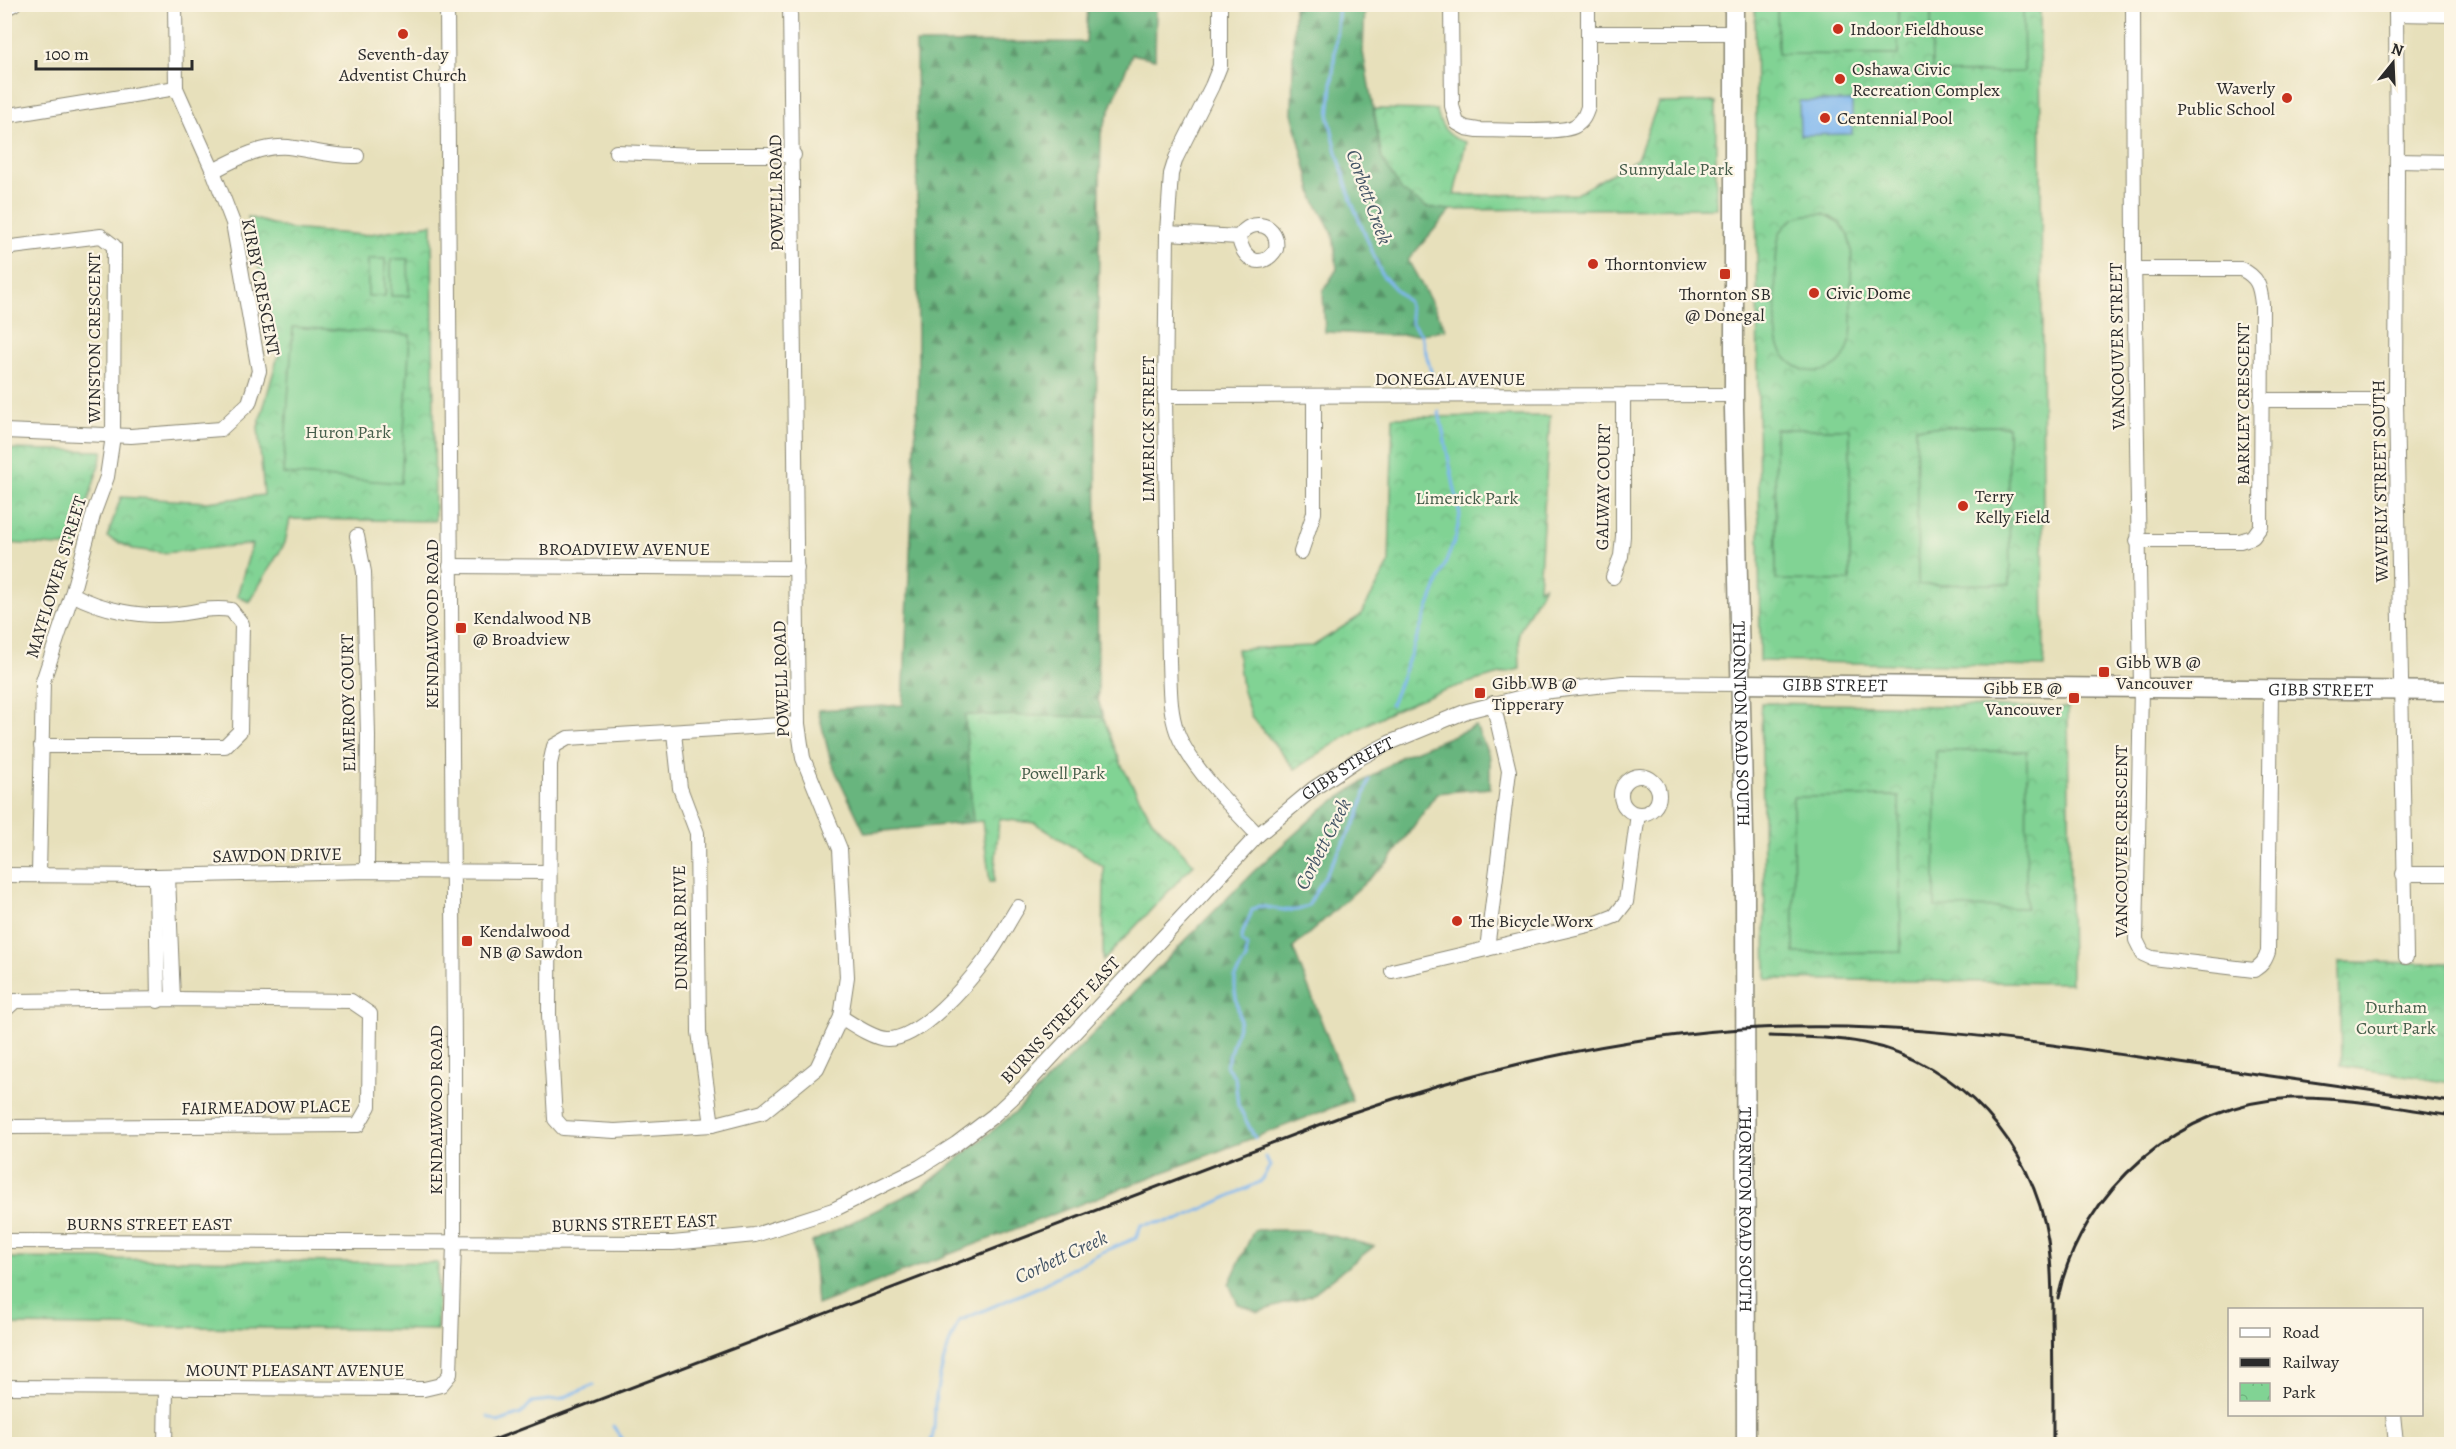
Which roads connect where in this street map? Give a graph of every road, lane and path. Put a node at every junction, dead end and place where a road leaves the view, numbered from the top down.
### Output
1 (14, 4) edge
2 (175, 4) edge
3 (447, 4) edge
4 (790, 4) edge
5 (1220, 4) edge
6 (1451, 4) edge
7 (1588, 4) edge
8 (1734, 4) edge
9 (2133, 4) edge
10 (4, 9) edge
11 (2396, 9) edge
12 (2451, 15) edge
13 (1588, 33) junction
14 (1734, 33) junction
15 (176, 88) junction
16 (4, 116) edge
17 (616, 152) dead end
18 (794, 155) junction
19 (357, 156) dead end
20 (2397, 161) junction
21 (2451, 162) edge
22 (213, 171) junction
23 (1167, 232) junction
24 (1239, 237) dead end
25 (4, 248) edge
26 (2134, 269) junction
27 (1734, 395) junction
28 (1165, 396) junction
29 (1623, 396) junction
30 (1314, 397) junction
31 (2261, 400) junction
32 (2396, 400) junction
33 (4, 430) edge
34 (113, 436) junction
35 (357, 536) dead end
36 (2137, 541) junction
37 (1301, 552) dead end
38 (450, 566) junction
39 (797, 568) junction
40 (1613, 577) dead end
41 (72, 594) junction
42 (1741, 684) junction
43 (2140, 688) junction
44 (2271, 689) junction
45 (2402, 690) junction
46 (2451, 691) edge
47 (1493, 703) junction
48 (798, 724) junction
49 (674, 733) junction
50 (41, 746) junction
51 (1638, 814) dead end
52 (1257, 835) junction
53 (367, 871) junction
54 (453, 872) junction
55 (549, 872) junction
56 (39, 874) junction
57 (2403, 874) junction
58 (2451, 874) edge
59 (4, 875) edge
60 (162, 876) junction
61 (1018, 907) dead end
62 (1487, 949) junction
63 (2406, 957) dead end
64 (1392, 971) dead end
65 (173, 999) junction
66 (158, 1001) junction
67 (4, 1011) edge
68 (841, 1017) junction
69 (4, 1124) edge
70 (712, 1125) junction
71 (4, 1241) edge
72 (454, 1244) junction
73 (4, 1387) edge
74 (166, 1388) junction
75 (2393, 1416) edge
76 (165, 1444) edge
77 (1746, 1444) edge
78 (2396, 1444) edge

1 - 10 street
2 - 15 street, KIRBY CRESCENT
3 - 38 street, KENDALWOOD ROAD
4 - 18 street, POWELL ROAD
5 - 23 street, LIMERICK STREET
6 - 13 street
7 - 13 street
8 - 14 main road, THORNTON ROAD SOUTH
9 - 26 street, VANCOUVER STREET
11 - 12 street
11 - 20 street, WAVERLY STREET SOUTH
13 - 14 street
14 - 27 main road, THORNTON ROAD SOUTH
15 - 16 street
15 - 22 street, KIRBY CRESCENT
17 - 18 street
18 - 39 street, POWELL ROAD
19 - 22 street
20 - 21 street
20 - 32 street, WAVERLY STREET SOUTH
22 - 34 street, KIRBY CRESCENT
23 - 24 street
23 - 28 street, LIMERICK STREET
25 - 34 street, WINSTON CRESCENT
26 - 31 street, BARKLEY CRESCENT
26 - 36 street, VANCOUVER STREET
27 - 29 street, DONEGAL AVENUE
27 - 42 main road, THORNTON ROAD SOUTH
28 - 30 street, DONEGAL AVENUE
28 - 52 street, LIMERICK STREET
29 - 30 street, DONEGAL AVENUE
29 - 40 street, GALWAY COURT
30 - 37 street
31 - 32 street
31 - 36 street, BARKLEY CRESCENT
32 - 45 street, WAVERLY STREET SOUTH
33 - 34 street, KIRBY CRESCENT
34 - 41 street, MAYFLOWER STREET
35 - 53 street, ELMEROY COURT
36 - 43 street, VANCOUVER STREET
38 - 39 street, BROADVIEW AVENUE
38 - 54 street, KENDALWOOD ROAD
39 - 48 street, POWELL ROAD
41 - 50 street, MAYFLOWER STREET
41 - 50 street
42 - 43 main road, GIBB STREET
42 - 47 street, GIBB STREET
42 - 77 main road, THORNTON ROAD SOUTH
43 - 44 main road, GIBB STREET
43 - 44 street, VANCOUVER CRESCENT
44 - 45 main road, GIBB STREET
45 - 46 main road, GIBB STREET
45 - 57 street, WAVERLY STREET SOUTH
47 - 52 street, GIBB STREET
47 - 62 street
48 - 49 street
48 - 68 street, POWELL ROAD
49 - 55 street
49 - 70 street, DUNBAR DRIVE
50 - 56 street, MAYFLOWER STREET
51 - 62 street
52 - 72 street, BURNS STREET EAST
53 - 54 street, SAWDON DRIVE
53 - 60 street, SAWDON DRIVE
54 - 55 street, SAWDON DRIVE
54 - 72 street, KENDALWOOD ROAD
55 - 70 street, POWELL ROAD
56 - 59 street, SAWDON DRIVE
56 - 60 street, SAWDON DRIVE
57 - 58 street
57 - 63 street, WAVERLY STREET SOUTH
60 - 65 street
60 - 66 street
61 - 68 street
62 - 64 street
65 - 66 street, FAIRMEADOW PLACE
65 - 69 street, FAIRMEADOW PLACE
66 - 67 street, FAIRMEADOW PLACE
68 - 70 street, POWELL ROAD
71 - 72 street, BURNS STREET EAST
72 - 74 street, MOUNT PLEASANT AVENUE
73 - 74 street, MOUNT PLEASANT AVENUE
74 - 76 street
75 - 78 street

